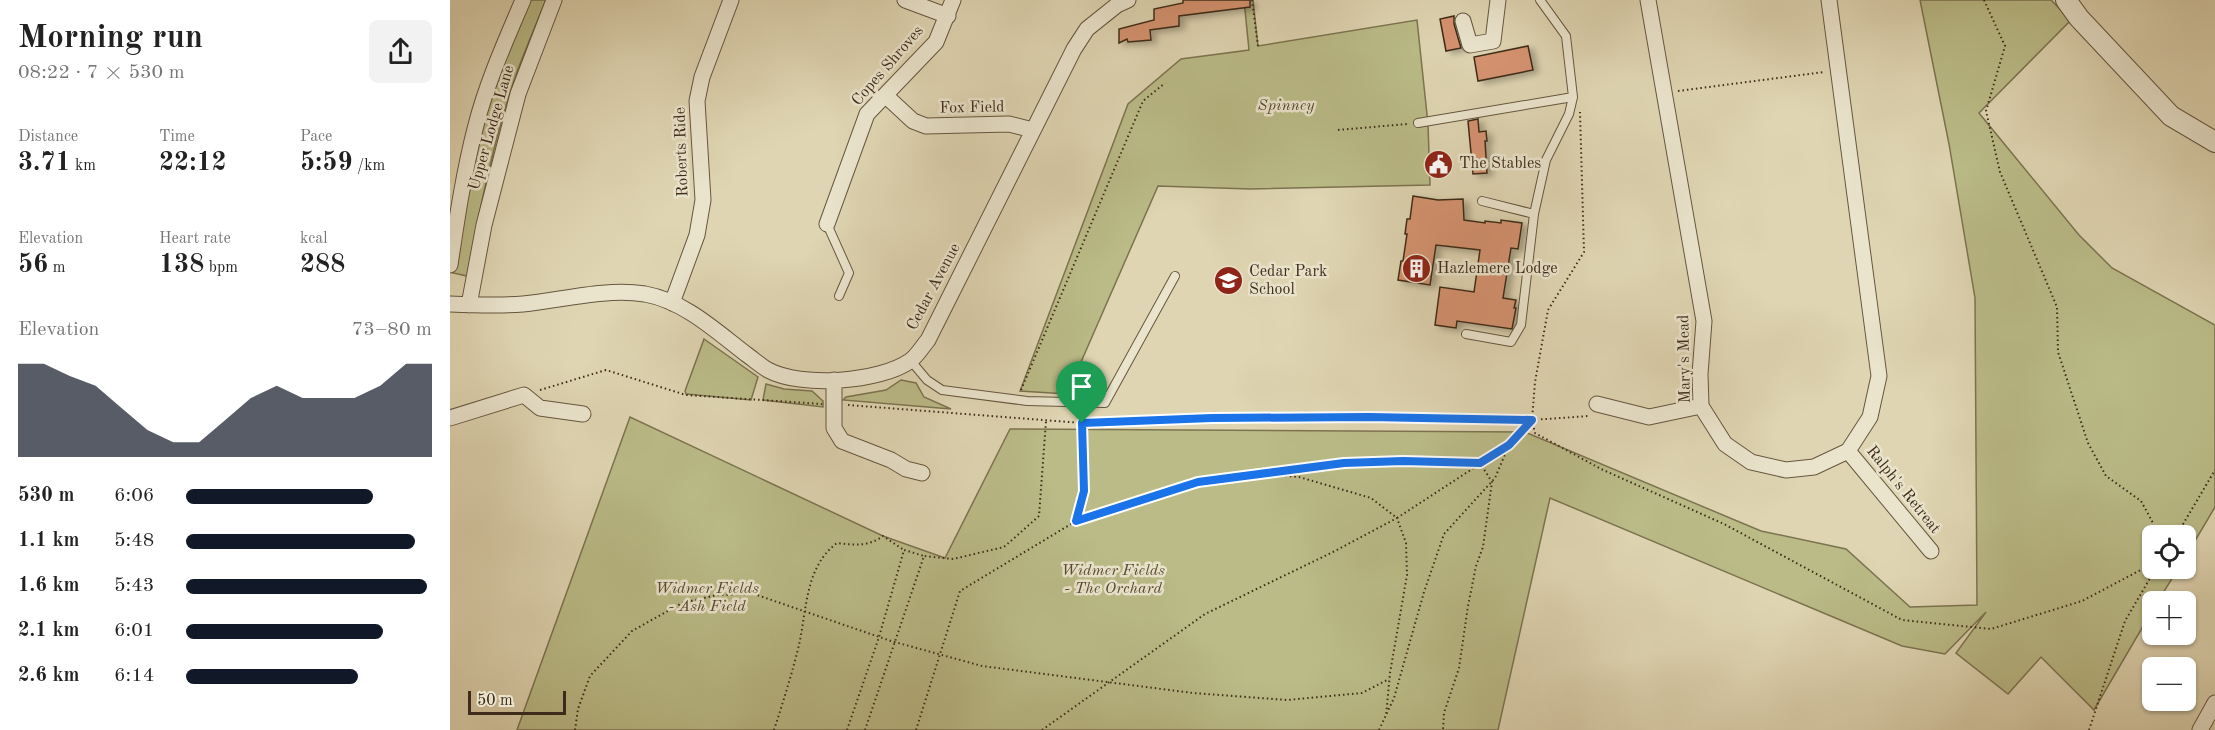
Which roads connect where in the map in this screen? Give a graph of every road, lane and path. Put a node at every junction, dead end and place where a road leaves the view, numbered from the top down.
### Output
1 (523, 0) edge
2 (554, 0) edge
3 (731, 0) edge
4 (905, 0) edge
5 (953, 0) edge
6 (1128, 0) edge
7 (1252, 0) edge
8 (1498, 0) edge
9 (1540, 0) edge
10 (1648, 0) edge
11 (1829, 0) edge
12 (1984, 0) edge
13 (2066, 0) edge
14 (948, 15) junction
15 (1463, 21) dead end
16 (1258, 46) dead end
17 (1838, 70) junction
18 (1165, 83) dead end
19 (1666, 93) junction
20 (885, 95) junction
21 (1573, 97) junction
22 (1418, 123) joint
23 (1033, 130) junction
24 (1338, 130) dead end
25 (2215, 142) edge
26 (1482, 201) dead end
27 (1534, 214) junction
28 (826, 224) joint
29 (450, 265) edge
30 (1175, 276) dead end
31 (839, 296) dead end
32 (672, 303) junction
33 (450, 304) edge
34 (468, 305) junction
35 (1466, 334) dead end
36 (911, 361) junction
37 (834, 380) junction
38 (1020, 391) dead end
39 (524, 395) junction
40 (832, 404) junction
41 (1598, 404) joint
42 (1701, 406) junction
43 (583, 414) dead end
44 (450, 418) edge
45 (1532, 420) junction
46 (1046, 421) junction
47 (1082, 423) junction
48 (1509, 445) junction
49 (1848, 451) junction
50 (1480, 463) junction
51 (2215, 470) edge
52 (922, 472) dead end
53 (1267, 474) junction
54 (1492, 482) junction
55 (1397, 518) junction
56 (1076, 521) junction
57 (2153, 525) edge
58 (2182, 525) edge
59 (904, 550) junction
60 (1931, 552) dead end
61 (924, 556) junction
62 (2142, 569) edge
63 (2150, 579) edge
64 (806, 612) junction
65 (879, 637) junction
66 (894, 642) junction
67 (939, 655) junction
68 (1389, 679) junction
69 (1109, 682) junction
70 (2215, 703) edge
71 (1386, 716) junction
72 (575, 730) edge
73 (774, 730) edge
74 (847, 730) edge
75 (865, 730) edge
76 (916, 730) edge
77 (1041, 730) edge
78 (1379, 730) edge
79 (1443, 730) edge
80 (2089, 730) edge
81 (2200, 730) edge

1 - 29 street
2 - 34 street, Upper Lodge Lane
3 - 32 street, Roberts Ride
4 - 14 street
5 - 14 street, Copes Shroves
6 - 23 street, Cedar Avenue
7 - 16 path
8 - 15 street
9 - 21 lane
10 - 19 street, Mary's Mead
11 - 17 street
12 - 57 path
13 - 25 street
14 - 20 street, Copes Shroves
17 - 19 path
17 - 49 street
18 - 38 path
19 - 42 street, Mary's Mead
20 - 23 street, Fox Field
20 - 28 street, Copes Shroves
21 - 22 lane
21 - 27 lane
21 - 45 path
22 - 24 path
23 - 36 street, Cedar Avenue
26 - 27 lane
27 - 35 lane
28 - 31 lane
30 - 36 lane
32 - 34 street
32 - 37 street
33 - 34 street
36 - 37 street
37 - 40 street
39 - 40 path
39 - 43 street
39 - 44 street
40 - 46 path
40 - 52 street
41 - 42 street
41 - 45 path
42 - 49 street, Mary's Mead
45 - 47 path
45 - 48 path
45 - 62 path
46 - 47 path
46 - 61 path
47 - 56 path
48 - 50 path
48 - 54 path
49 - 60 street, Ralph's Retreat
50 - 53 path
50 - 54 path
50 - 55 path
51 - 58 path
53 - 55 path
53 - 56 path
54 - 71 path
54 - 79 path
55 - 68 path
55 - 69 path
56 - 67 path
59 - 61 path
59 - 64 path
59 - 65 path
61 - 66 path
63 - 80 path
64 - 65 path
64 - 72 path
64 - 73 path
65 - 66 path
65 - 74 path
66 - 67 path
66 - 75 path
67 - 69 path
67 - 76 path
68 - 69 path
68 - 71 path
69 - 77 path
70 - 81 street
71 - 78 path

